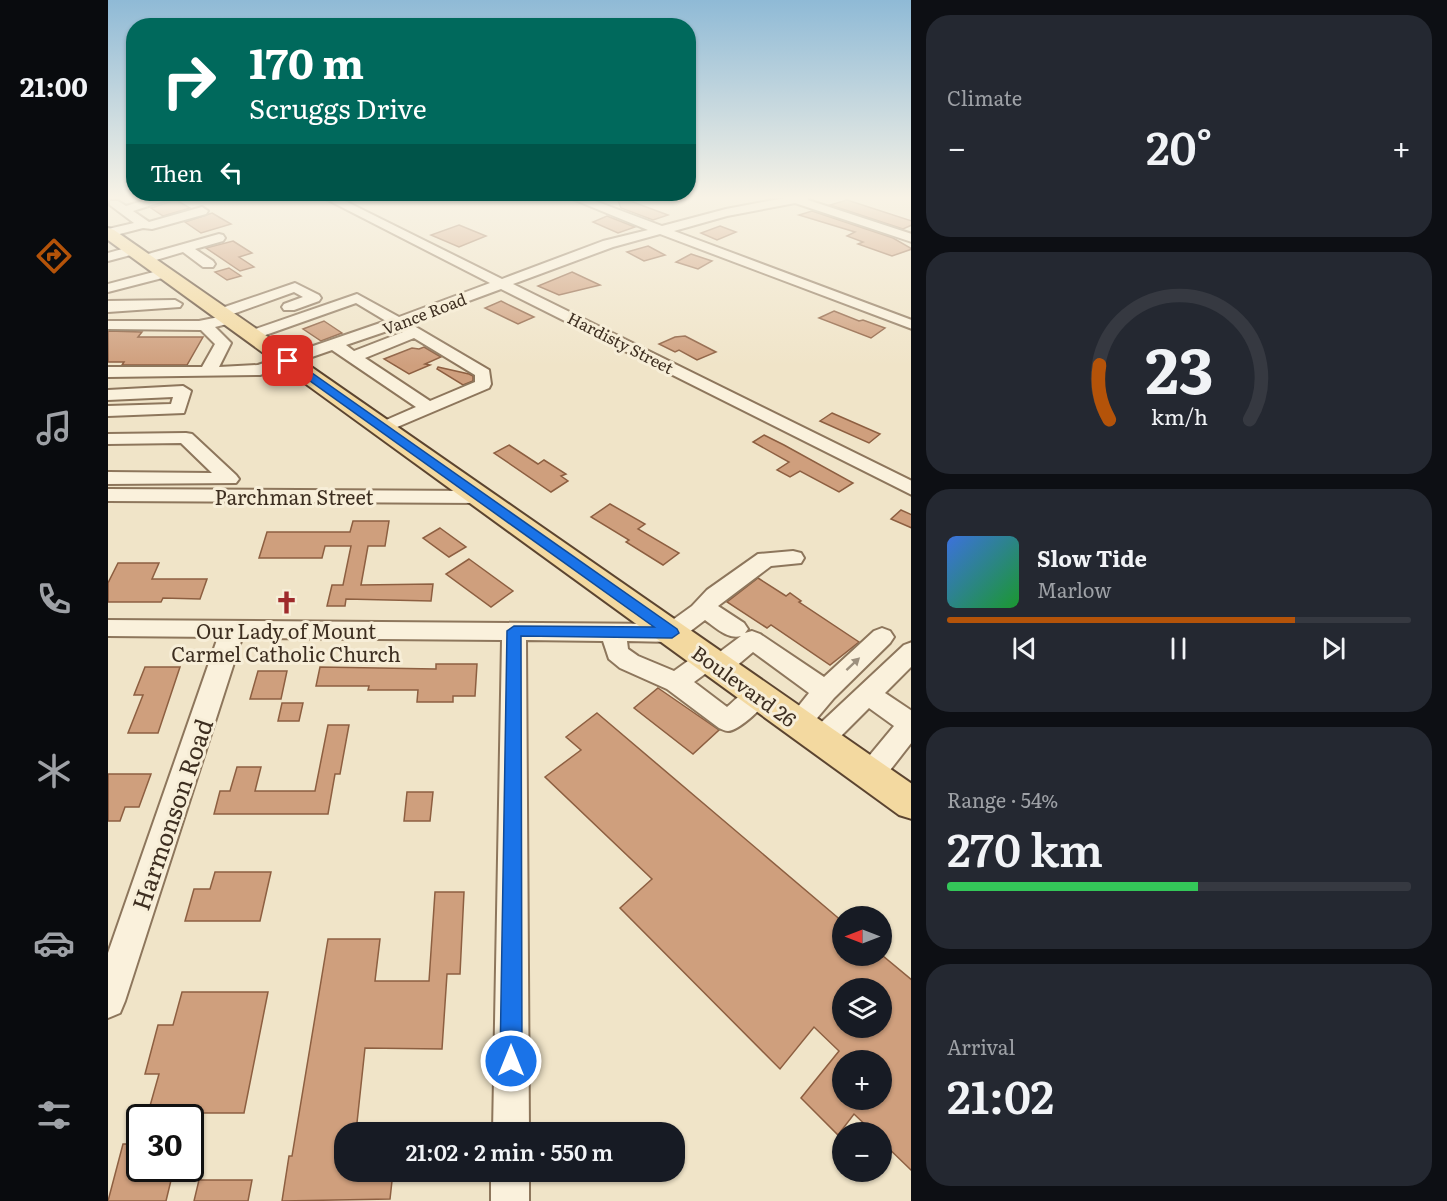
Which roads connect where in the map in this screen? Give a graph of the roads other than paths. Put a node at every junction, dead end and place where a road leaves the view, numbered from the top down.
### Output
1 (136, 254) edge
2 (181, 254) edge
3 (196, 254) edge
4 (443, 254) edge
5 (581, 254) edge
6 (717, 254) edge
7 (108, 257) edge
8 (208, 264) dead end
9 (126, 283) junction
10 (502, 283) junction
11 (108, 288) edge
12 (141, 295) junction
13 (195, 299) junction
14 (108, 300) edge
15 (108, 306) edge
16 (334, 306) junction
17 (108, 315) edge
18 (108, 325) edge
19 (404, 325) junction
20 (911, 325) edge
21 (185, 326) junction
22 (335, 345) junction
23 (352, 357) junction
24 (288, 361) junction
25 (108, 372) edge
26 (207, 372) junction
27 (108, 395) edge
28 (429, 408) junction
29 (108, 411) edge
30 (383, 428) junction
31 (108, 439) edge
32 (108, 478) edge
33 (911, 488) edge
34 (108, 495) edge
35 (480, 497) junction
36 (793, 558) dead end
37 (704, 608) junction
38 (108, 628) edge
39 (233, 628) junction
40 (736, 629) dead end
41 (514, 631) junction
42 (614, 632) junction
43 (672, 633) junction
44 (910, 652) edge
45 (714, 662) junction
46 (676, 682) junction
47 (825, 691) junction
48 (867, 694) junction
49 (759, 695) junction
50 (798, 723) junction
51 (907, 735) edge
52 (820, 739) junction
53 (870, 775) junction
54 (911, 803) edge
55 (108, 1001) edge
56 (511, 1122) edge
57 (510, 1182) edge
58 (510, 1201) edge

1 - 13 main road, Boulevard 26
2 - 13 street
3 - 8 street
4 - 10 street, Hardisty Street
5 - 10 street, Vance Road
6 - 20 street
7 - 13 street
9 - 11 street
9 - 12 street
9 - 13 street
10 - 19 street, Vance Road
10 - 33 street, Hardisty Street
12 - 13 street
12 - 14 street
13 - 15 street
13 - 16 street
13 - 21 street
13 - 24 main road, Boulevard 26
13 - 26 street
16 - 19 street
16 - 19 street
17 - 21 street
18 - 21 street
19 - 22 street, Vance Road
19 - 23 street
19 - 28 street
22 - 23 street
22 - 24 street, Vance Road
23 - 28 street
24 - 26 street, Vance Road
24 - 30 main road, Boulevard 26
25 - 26 street, Vance Road
27 - 29 street
28 - 30 street
30 - 35 main road, Boulevard 26
31 - 32 street
34 - 35 street, Parchman Street
35 - 43 main road, Boulevard 26
36 - 37 street
37 - 40 street
37 - 43 street
38 - 39 street
39 - 41 street
39 - 55 street, Harmonson Road
41 - 42 street
41 - 56 street
42 - 43 street
42 - 46 street
43 - 45 main road, Boulevard 26
47 -> 44 street
44 - 48 street
45 - 46 street
45 - 47 street
45 - 49 main road, Boulevard 26
46 - 49 street
47 - 50 street
48 - 51 street
48 - 52 street
49 - 50 main road, Boulevard 26
50 - 52 main road, Boulevard 26
51 - 53 street
52 - 53 main road, Boulevard 26
53 - 54 main road, Boulevard 26
57 - 58 street

